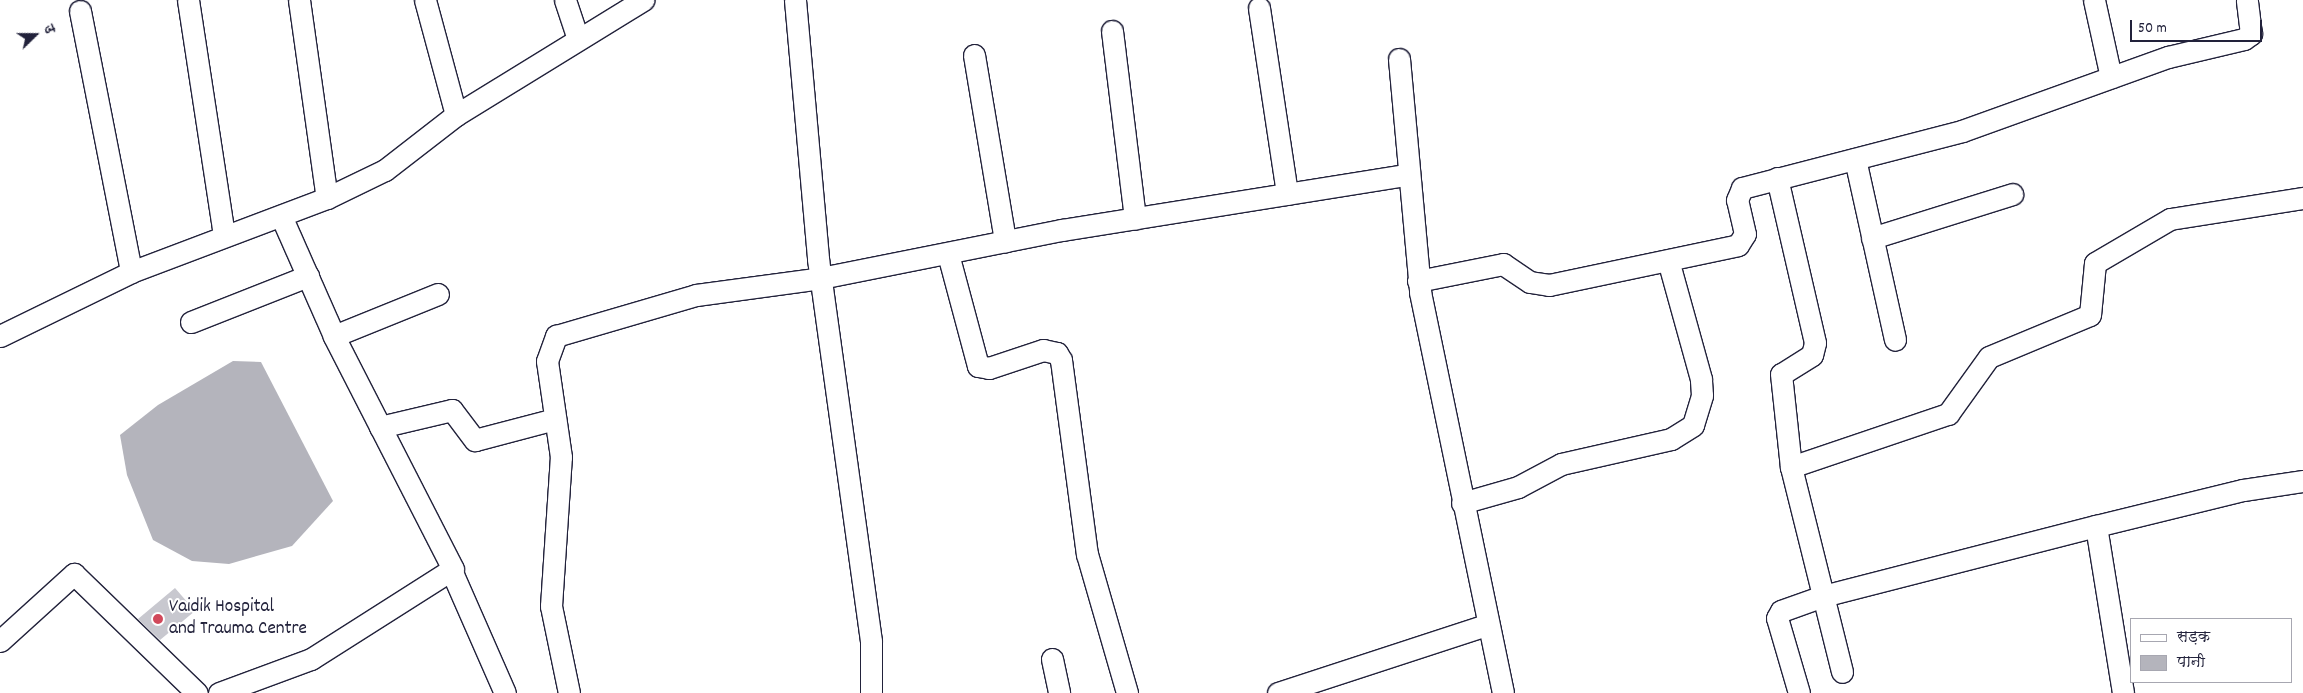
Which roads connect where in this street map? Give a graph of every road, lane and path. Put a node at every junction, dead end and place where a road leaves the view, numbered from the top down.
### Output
1 (188, 0) edge
2 (299, 0) edge
3 (425, 0) edge
4 (565, 0) edge
5 (643, 0) edge
6 (795, 0) edge
7 (2094, 0) edge
8 (2246, 0) edge
9 (1259, 8) dead end
10 (80, 11) dead end
11 (1112, 31) dead end
12 (578, 39) junction
13 (974, 55) dead end
14 (1399, 59) dead end
15 (2111, 77) junction
16 (456, 115) junction
17 (1854, 159) junction
18 (1407, 175) junction
19 (1777, 178) junction
20 (1287, 194) junction
21 (2012, 194) dead end
22 (327, 198) junction
23 (2303, 198) edge
24 (281, 216) junction
25 (1135, 220) junction
26 (224, 235) junction
27 (1872, 238) junction
28 (1005, 241) junction
29 (948, 254) junction
30 (1668, 260) junction
31 (131, 272) junction
32 (308, 276) junction
33 (821, 278) junction
34 (1418, 281) junction
35 (438, 294) dead end
36 (191, 322) dead end
37 (0, 336) edge
38 (334, 336) junction
39 (1895, 340) dead end
40 (556, 419) junction
41 (380, 427) junction
42 (1791, 467) junction
43 (2303, 481) edge
44 (1462, 503) junction
45 (2096, 526) junction
46 (451, 570) junction
47 (1823, 596) junction
48 (1486, 625) junction
49 (0, 640) edge
50 (1052, 659) dead end
51 (1842, 672) dead end
52 (197, 693) edge
53 (219, 693) edge
54 (505, 693) edge
55 (569, 693) edge
56 (871, 693) edge
57 (1059, 693) edge
58 (1127, 693) edge
59 (1278, 693) edge
60 (1503, 693) edge
61 (1799, 693) edge
62 (2123, 693) edge

1 - 26 street
2 - 22 street
3 - 16 street
4 - 12 street
5 - 12 street
6 - 33 street
7 - 15 street
8 - 15 street
9 - 20 street
10 - 31 street
11 - 25 street
12 - 16 street
13 - 28 street
14 - 18 street
15 - 17 street
16 - 22 street
17 - 19 street
17 - 27 street
18 - 20 street
18 - 34 street
19 - 30 street
19 - 42 street
20 - 25 street
21 - 27 street
22 - 24 street
23 - 42 street
24 - 26 street
24 - 32 street
25 - 28 street
26 - 31 street
27 - 39 street
28 - 29 street
29 - 33 street
29 - 58 street
30 - 34 street
30 - 44 street
31 - 37 street
32 - 36 street
32 - 38 street
33 - 40 street
33 - 56 street
34 - 44 street
35 - 38 street
38 - 41 street
40 - 41 street
40 - 55 street
41 - 46 street
42 - 47 street
43 - 45 street
44 - 48 street
45 - 47 street
45 - 62 street
46 - 53 street
46 - 54 street
47 - 51 street
47 - 61 street
48 - 59 street
48 - 60 street
49 - 52 street
50 - 57 street

